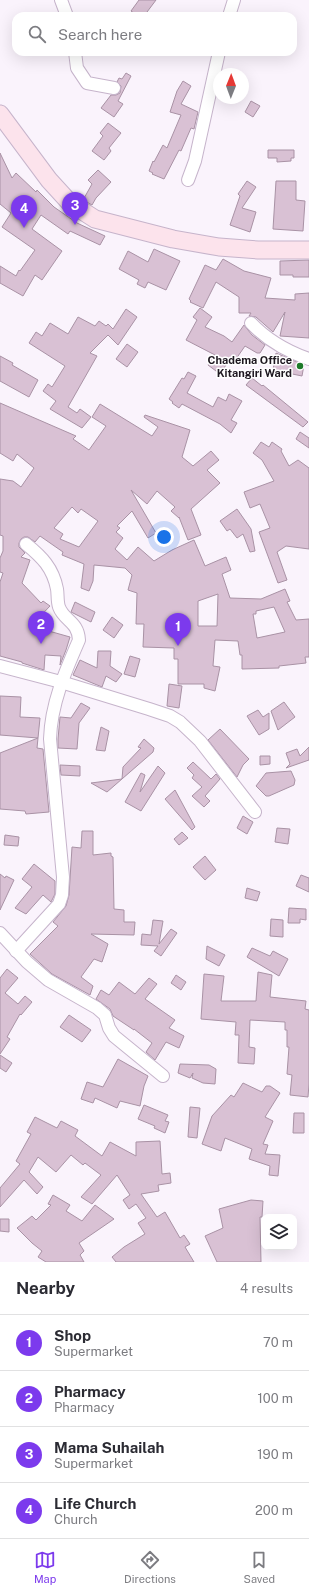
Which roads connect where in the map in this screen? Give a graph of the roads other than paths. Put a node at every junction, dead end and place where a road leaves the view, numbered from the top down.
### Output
1 (61, 0) edge
2 (234, 0) edge
3 (66, 12) edge
4 (230, 12) edge
5 (76, 56) edge
6 (218, 56) edge
7 (114, 88) dead end
8 (0, 114) edge
9 (188, 180) dead end
10 (309, 250) edge
11 (251, 323) dead end
12 (309, 359) edge
13 (26, 544) dead end
14 (0, 666) edge
15 (61, 682) junction
16 (255, 812) dead end
17 (0, 933) edge
18 (16, 951) junction
19 (163, 1076) dead end

1 - 3 street
2 - 4 street
5 - 7 street
6 - 9 street
8 - 10 street
11 - 12 street
13 - 15 street
14 - 15 street
15 - 16 street
15 - 18 street
17 - 18 street
18 - 19 street

